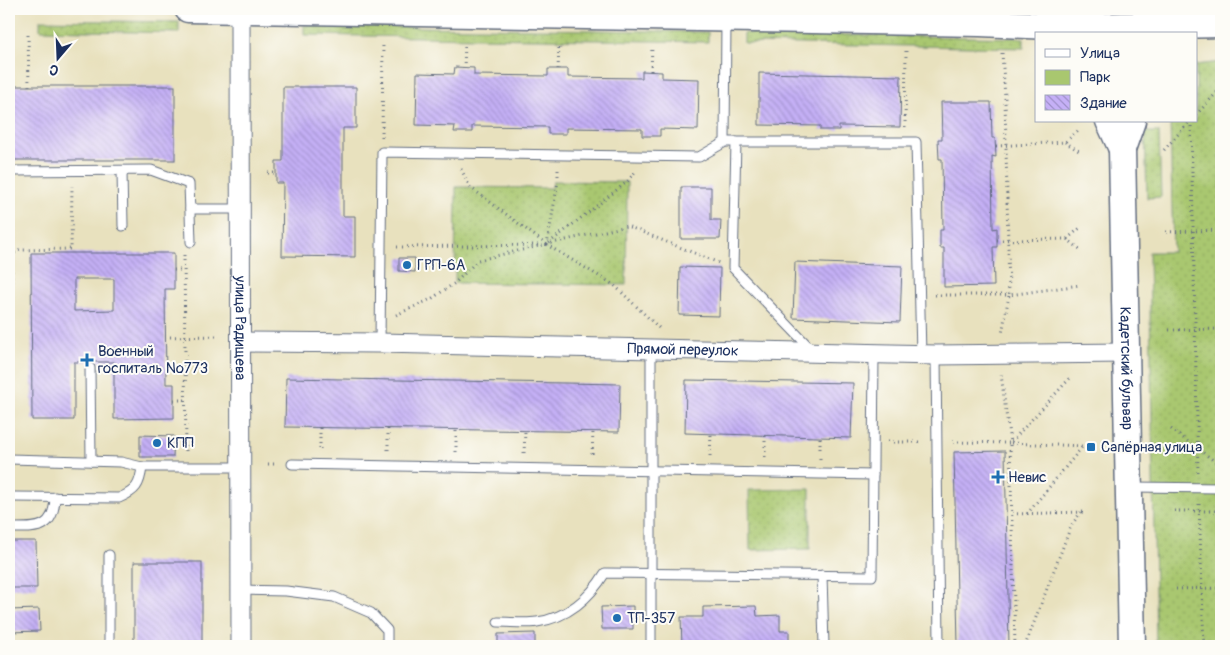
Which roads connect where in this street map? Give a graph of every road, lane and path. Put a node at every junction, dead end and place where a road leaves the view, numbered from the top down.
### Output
1 (188, 9) edge
2 (240, 10) edge
3 (371, 11) edge
4 (457, 11) edge
5 (616, 12) edge
6 (765, 14) edge
7 (726, 19) junction
8 (1221, 24) edge
9 (1142, 25) edge
10 (28, 35) dead end
11 (383, 43) dead end
12 (465, 44) dead end
13 (559, 46) dead end
14 (652, 47) dead end
15 (906, 51) dead end
16 (1002, 53) dead end
17 (464, 68) dead end
18 (558, 69) dead end
19 (651, 71) dead end
20 (29, 86) dead end
21 (1221, 88) edge
22 (1198, 113) edge
23 (1109, 122) edge
24 (1132, 122) edge
25 (1189, 122) edge
26 (1190, 122) edge
27 (1079, 130) dead end
28 (725, 142) junction
29 (736, 142) junction
30 (905, 142) junction
31 (1065, 142) junction
32 (996, 146) dead end
33 (1006, 146) junction
34 (1122, 149) junction
35 (1164, 150) dead end
36 (1079, 151) dead end
37 (382, 152) junction
38 (453, 153) junction
39 (558, 155) junction
40 (648, 156) junction
41 (9, 170) edge
42 (122, 170) junction
43 (72, 171) junction
44 (268, 173) dead end
45 (276, 173) dead end
46 (241, 208) junction
47 (190, 209) junction
48 (123, 226) dead end
49 (1080, 228) dead end
50 (1221, 230) edge
51 (1193, 231) junction
52 (1166, 232) dead end
53 (1067, 239) junction
54 (997, 240) dead end
55 (1008, 240) junction
56 (191, 242) joint
57 (547, 245) junction
58 (381, 247) junction
59 (1080, 249) dead end
60 (733, 268) junction
61 (174, 270) dead end
62 (184, 270) junction
63 (1080, 286) dead end
64 (380, 319) junction
65 (1221, 329) edge
66 (1168, 330) dead end
67 (1195, 330) junction
68 (185, 336) junction
69 (218, 336) dead end
70 (165, 337) dead end
71 (241, 342) junction
72 (380, 342) junction
73 (651, 350) junction
74 (683, 350) junction
75 (815, 353) junction
76 (1126, 353) junction
77 (874, 354) junction
78 (928, 355) junction
79 (90, 368) dead end
80 (1075, 372) dead end
81 (9, 392) edge
82 (174, 400) dead end
83 (185, 400) junction
84 (320, 427) dead end
85 (388, 428) dead end
86 (1171, 429) dead end
87 (456, 430) dead end
88 (525, 431) dead end
89 (593, 432) dead end
90 (711, 434) dead end
91 (765, 436) dead end
92 (1010, 443) junction
93 (1198, 449) junction
94 (9, 459) edge
95 (91, 462) junction
96 (292, 464) dead end
97 (319, 464) junction
98 (388, 466) junction
99 (1221, 466) edge
100 (142, 467) junction
101 (186, 467) junction
102 (241, 467) junction
103 (456, 467) junction
104 (523, 468) junction
105 (592, 470) junction
106 (650, 470) junction
107 (710, 472) junction
108 (764, 473) junction
109 (873, 475) junction
110 (1129, 487) junction
111 (1198, 487) junction
112 (1221, 488) edge
113 (14, 497) dead end
114 (55, 497) junction
115 (1174, 511) dead end
116 (1199, 511) junction
117 (1221, 511) edge
118 (1012, 514) junction
119 (1027, 514) junction
120 (9, 528) edge
121 (109, 555) dead end
122 (650, 574) junction
123 (822, 575) junction
124 (1202, 588) junction
125 (1221, 588) edge
126 (1176, 589) dead end
127 (241, 590) junction
128 (498, 622) dead end
129 (109, 646) edge
130 (241, 646) edge
131 (387, 646) edge
132 (651, 646) edge
133 (824, 646) edge
134 (938, 646) edge
135 (1015, 646) edge
136 (1025, 646) edge
137 (1132, 646) edge
138 (1204, 646) edge

1 - 2 street
2 - 3 street
2 - 46 street, улица Радищева
3 - 4 street
4 - 5 street
5 - 7 street
6 - 7 street
6 - 9 street
7 - 28 lane
8 - 9 street
10 - 20 path
11 - 37 path
12 - 17 path
13 - 18 path
14 - 19 path
15 - 30 path
16 - 33 path
21 - 22 path
23 - 34 street, Кадетский бульвар
24 - 34 street, Кадетский бульвар
25 - 35 path
26 - 51 path
27 - 31 path
28 - 29 lane
28 - 40 lane
29 - 30 lane
29 - 60 lane
30 - 78 lane
31 - 33 path
31 - 36 path
32 - 33 path
33 - 55 path
34 - 76 street, Кадетский бульвар
37 - 38 lane
37 - 58 lane
38 - 39 lane
38 - 57 path
39 - 40 lane
39 - 57 path
40 - 57 path
41 - 43 lane
42 - 43 lane
42 - 47 lane
42 - 48 lane
43 - 81 path
44 - 45 path
46 - 47 lane
46 - 71 street, улица Радищева
47 - 56 lane
49 - 53 path
50 - 51 path
51 - 52 path
51 - 67 path
53 - 55 path
53 - 59 path
54 - 55 path
55 - 63 path
56 - 62 path
57 - 58 path
57 - 60 path
57 - 64 path
57 - 74 path
58 - 64 lane
60 - 75 lane
61 - 62 path
62 - 68 path
64 - 72 lane
65 - 67 path
66 - 67 path
67 - 93 path
68 - 69 path
68 - 70 path
68 - 83 path
71 - 72 street, Прямой переулок
71 - 102 street, улица Радищева
72 - 73 street, Прямой переулок
73 - 74 street, Прямой переулок
73 - 106 lane
74 - 75 street, Прямой переулок
75 - 77 street, Прямой переулок
76 - 78 street, Прямой переулок
76 - 110 street, Кадетский бульвар
77 - 78 street, Прямой переулок
77 - 109 lane
78 - 134 lane
79 - 95 lane
80 - 92 path
82 - 83 path
83 - 101 path
84 - 97 path
85 - 98 path
86 - 93 path
87 - 103 path
88 - 104 path
89 - 105 path
90 - 107 path
91 - 108 path
92 - 118 path
92 - 119 path
93 - 99 path
93 - 111 path
94 - 95 lane
95 - 100 lane
96 - 97 lane
97 - 98 lane
98 - 103 lane
100 - 101 lane
100 - 114 lane
101 - 102 lane
102 - 127 street, улица Радищева
103 - 104 lane
104 - 105 lane
105 - 106 lane
106 - 107 lane
106 - 122 lane
107 - 108 lane
108 - 109 lane
109 - 123 lane
110 - 111 lane
110 - 137 street, Кадетский бульвар
111 - 112 lane
111 - 116 path
113 - 114 lane
114 - 120 lane
115 - 116 path
116 - 117 path
116 - 124 path
118 - 119 path
118 - 135 path
119 - 136 path
121 - 129 lane
122 - 123 lane
122 - 128 lane
122 - 132 lane
123 - 133 lane
124 - 125 path
124 - 126 path
124 - 138 path
127 - 130 street, улица Радищева
127 - 131 lane

